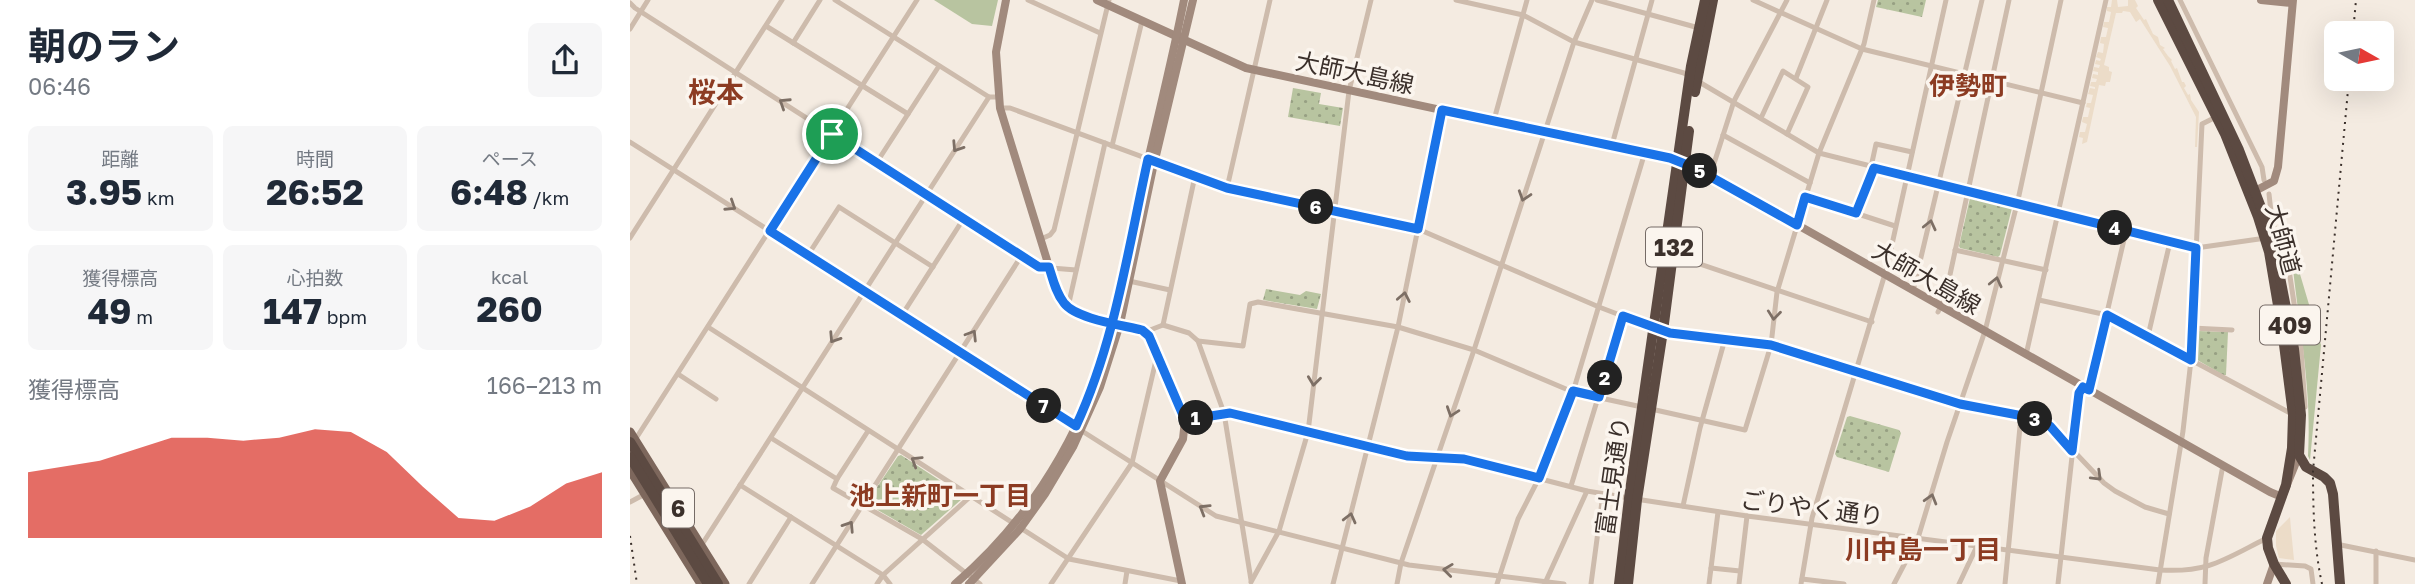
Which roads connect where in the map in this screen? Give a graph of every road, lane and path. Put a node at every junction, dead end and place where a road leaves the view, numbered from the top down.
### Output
1 (649, 0) edge
2 (782, 0) edge
3 (820, 0) edge
4 (835, 0) edge
5 (917, 0) edge
6 (1006, 0) edge
7 (1028, 0) edge
8 (1097, 0) edge
9 (1184, 0) edge
10 (1193, 0) edge
11 (1270, 0) edge
12 (1371, 0) edge
13 (1455, 0) edge
14 (1527, 0) edge
15 (1592, 0) edge
16 (1597, 0) edge
17 (1652, 0) edge
18 (1705, 0) edge
19 (1713, 0) edge
20 (1754, 0) edge
21 (1787, 0) edge
22 (1827, 0) edge
23 (1874, 0) edge
24 (1946, 0) edge
25 (1982, 0) edge
26 (2009, 0) edge
27 (2061, 0) edge
28 (2106, 0) edge
29 (2158, 0) edge
30 (2168, 0) edge
31 (2180, 0) edge
32 (2261, 0) edge
33 (1466, 1) edge
34 (1108, 2) edge
35 (2292, 2) edge
36 (630, 3) edge
37 (641, 12) junction
38 (1780, 12) junction
39 (1648, 14) junction
40 (1523, 15) junction
41 (1142, 21) junction
42 (766, 26) junction
43 (1699, 28) junction
44 (1816, 28) junction
45 (630, 29) edge
46 (1100, 33) junction
47 (893, 37) junction
48 (1180, 38) junction
49 (1574, 42) junction
50 (793, 43) junction
51 (1862, 49) junction
52 (1635, 58) junction
53 (939, 65) junction
54 (1932, 65) junction
55 (1254, 70) junction
56 (736, 73) junction
57 (1965, 74) junction
58 (1693, 77) junction
59 (1796, 78) junction
60 (1992, 81) junction
61 (862, 86) junction
62 (1349, 90) junction
63 (2041, 93) junction
64 (993, 97) junction
65 (1734, 101) junction
66 (2083, 103) junction
67 (1000, 108) junction
68 (1442, 110) junction
69 (908, 114) junction
70 (2216, 117) junction
71 (1761, 118) junction
72 (1494, 120) junction
73 (1545, 131) junction
74 (1076, 132) junction
75 (832, 134) junction
76 (1787, 134) junction
77 (1723, 135) junction
78 (630, 142) edge
79 (1105, 143) junction
80 (1612, 145) junction
81 (1112, 146) junction
82 (1645, 152) junction
83 (1912, 152) junction
84 (1819, 153) junction
85 (1151, 160) junction
86 (877, 162) junction
87 (1681, 162) junction
88 (1873, 167) junction
89 (674, 170) junction
90 (1195, 176) junction
91 (1907, 176) junction
92 (1710, 177) junction
93 (2264, 180) dead end
94 (1810, 183) junction
95 (1940, 184) junction
96 (1227, 188) junction
97 (1968, 191) junction
98 (2255, 191) junction
99 (2269, 194) dead end
100 (926, 195) junction
101 (1805, 197) junction
102 (2017, 203) junction
103 (1334, 211) junction
104 (1856, 213) junction
105 (2058, 214) junction
106 (964, 218) junction
107 (1797, 225) junction
108 (1895, 226) junction
109 (1418, 229) junction
110 (770, 231) junction
111 (2126, 231) junction
112 (2269, 237) junction
113 (630, 238) edge
114 (1041, 239) junction
115 (2170, 242) junction
116 (896, 243) junction
117 (2196, 248) junction
118 (1955, 250) junction
119 (808, 255) junction
120 (1673, 255) junction
121 (1022, 256) junction
122 (2001, 260) junction
123 (1501, 265) junction
124 (933, 267) junction
125 (1049, 267) junction
126 (2046, 270) junction
127 (1076, 271) junction
128 (1884, 278) junction
129 (1128, 281) junction
130 (1170, 290) junction
131 (864, 291) junction
132 (1913, 291) junction
133 (1777, 292) junction
134 (2039, 299) junction
135 (1941, 306) junction
136 (1068, 307) junction
137 (1599, 307) junction
138 (1322, 313) junction
139 (902, 315) junction
140 (2107, 315) junction
141 (1623, 316) junction
142 (1871, 322) junction
143 (1116, 323) junction
144 (1163, 325) junction
145 (708, 327) junction
146 (1398, 327) junction
147 (2192, 328) junction
148 (1659, 330) junction
149 (2232, 330) dead end
150 (1985, 331) junction
151 (1145, 332) junction
152 (2148, 336) junction
153 (1725, 339) junction
154 (1198, 341) junction
155 (1771, 345) junction
156 (1474, 350) junction
157 (960, 353) junction
158 (2026, 355) junction
159 (1157, 356) junction
160 (2191, 360) junction
161 (1855, 373) junction
162 (678, 374) junction
163 (803, 387) junction
164 (2086, 388) junction
165 (1573, 391) junction
166 (1599, 397) junction
167 (716, 399) dead end
168 (1960, 404) junction
169 (1646, 408) junction
170 (1224, 413) junction
171 (2297, 415) junction
172 (2021, 416) junction
173 (1185, 420) junction
174 (1702, 421) junction
175 (1079, 428) junction
176 (868, 431) junction
177 (1308, 432) junction
178 (632, 438) edge
179 (771, 438) junction
180 (2181, 442) junction
181 (1368, 447) junction
182 (898, 450) junction
183 (2072, 451) junction
184 (2300, 456) junction
185 (630, 457) edge
186 (1436, 458) junction
187 (1132, 463) junction
188 (2222, 468) junction
189 (630, 470) edge
190 (1539, 478) junction
191 (837, 479) junction
192 (1160, 481) junction
193 (740, 485) junction
194 (1572, 486) junction
195 (1587, 491) junction
196 (645, 494) junction
197 (1603, 494) junction
198 (971, 496) junction
199 (2282, 497) junction
200 (1633, 499) junction
201 (630, 502) edge
202 (862, 506) junction
203 (1683, 506) junction
204 (1718, 512) junction
205 (2169, 514) junction
206 (1747, 516) junction
207 (791, 517) junction
208 (1242, 522) junction
209 (1810, 524) junction
210 (1017, 526) junction
211 (1279, 531) junction
212 (1918, 538) junction
213 (2267, 538) junction
214 (922, 540) junction
215 (2336, 544) junction
216 (701, 546) junction
217 (836, 546) junction
218 (1977, 546) junction
219 (1343, 548) junction
220 (2008, 550) junction
221 (2376, 551) junction
222 (2061, 557) junction
223 (1069, 559) junction
224 (2415, 560) edge
225 (687, 562) junction
226 (1401, 563) junction
227 (2274, 564) junction
228 (1711, 568) junction
229 (2206, 568) junction
230 (2160, 570) junction
231 (1127, 571) junction
232 (1740, 571) junction
233 (883, 575) junction
234 (1500, 577) junction
235 (973, 580) edge
236 (1802, 581) edge
237 (1182, 582) edge
238 (1252, 583) edge
239 (1545, 583) edge
240 (701, 584) edge
241 (708, 584) edge
242 (718, 584) edge
243 (725, 584) edge
244 (749, 584) edge
245 (812, 584) edge
246 (877, 584) edge
247 (890, 584) edge
248 (955, 584) edge
249 (1051, 584) edge
250 (1125, 584) edge
251 (1333, 584) edge
252 (1397, 584) edge
253 (1497, 584) edge
254 (1564, 584) edge
255 (1591, 584) edge
256 (1619, 584) edge
257 (1628, 584) edge
258 (1709, 584) edge
259 (1739, 584) edge
260 (1844, 584) edge
261 (1894, 584) edge
262 (1959, 584) edge
263 (2005, 584) edge
264 (2058, 584) edge
265 (2158, 584) edge
266 (2205, 584) edge
267 (2267, 584) edge
268 (2286, 584) edge
269 (2313, 584) edge
270 (2340, 584) edge
271 (2376, 584) edge

1 - 37 street
2 - 42 street
3 - 50 street
4 - 47 street
5 - 47 street
6 - 64 street
7 - 46 street
8 - 34 street, 大師大島線
9 - 48 street
10 - 48 street
11 - 55 street
12 - 62 street
13 - 33 street
14 - 40 street
15 - 49 street
16 - 39 street
17 - 39 street
18 - 43 highway, 富士見通り / 132
19 - 58 highway, 富士見通り / 132
20 - 38 street
21 - 38 street
22 - 44 street
23 - 51 street
24 - 54 street
25 - 57 street
26 - 60 street
27 - 63 street
28 - 66 street
29 - 70 highway, 大師道 / 409
30 - 98 highway, 409
31 - 93 street
32 - 35 street
33 - 40 street
34 - 41 street, 大師大島線
34 - 46 street
35 - 98 street
36 - 37 street
37 - 45 street
37 - 56 street
38 - 44 street
38 - 65 street
39 - 43 street
39 - 52 street
40 - 49 street
40 - 72 street
41 - 48 street, 大師大島線
41 - 81 street
42 - 50 street
42 - 56 street
43 - 58 highway, 富士見通り / 132
44 - 51 street
44 - 59 street
46 - 74 street
47 - 53 street
47 - 61 street
48 - 55 street, 大師大島線
48 - 85 street
49 - 52 street
49 - 73 street
50 - 61 street
51 - 54 street
51 - 84 street
52 - 58 street
52 - 80 street
53 - 64 street
53 - 69 street
54 - 57 street
54 - 83 street
55 - 62 street, 大師大島線
55 - 96 street
75 -> 56 street
56 - 89 street
57 - 60 street
57 - 95 street
58 - 65 street
58 - 87 highway, 富士見通り / 132
59 - 71 street
59 - 76 street
60 - 63 street
60 - 97 street
61 - 69 street
61 - 75 street
62 - 68 street, 大師大島線
62 - 103 street
63 - 66 street
63 - 102 street
64 - 67 street
64 -> 100 street
65 - 71 street
65 - 77 street
66 - 105 street
67 - 74 street
67 - 114 street
68 - 72 street, 大師大島線
68 - 109 street
69 - 86 street
70 - 112 highway, 大師道 / 409
70 - 117 street
71 - 76 street
72 - 73 street, 大師大島線
73 - 80 street, 大師大島線
73 -> 123 street
74 - 79 street
74 - 114 street
75 - 86 street
75 - 110 street
76 - 84 street
77 - 92 street
77 - 94 street
78 - 89 street
79 - 81 street
79 - 127 street
80 - 82 street, 大師大島線
81 - 85 street
82 - 87 street, 大師大島線
82 - 137 street
83 - 88 street
83 - 91 street
84 - 88 street
84 - 94 street
85 - 90 street
85 - 129 street
85 - 143 street
86 - 100 street
87 - 92 street, 大師大島線
87 - 120 highway, 富士見通り / 132
87 - 148 highway, 富士見通り / 132
88 - 91 street
88 - 104 street
89 -> 110 street
89 - 113 street
90 - 96 street
90 - 130 street
91 - 95 street
91 - 108 street
92 - 107 street, 大師大島線
94 - 101 street
95 - 97 street
132 -> 95 street
96 - 103 street
97 - 102 street
97 - 118 street
98 - 112 highway, 大師道 / 409
99 - 184 street
100 - 106 street
100 - 116 street
101 - 104 street
101 - 107 street
102 - 105 street
102 - 122 street
103 - 109 street
103 - 138 street
104 - 108 street
105 - 111 street
105 - 126 street
106 - 121 street
106 - 124 street
107 - 128 street, 大師大島線
107 - 133 street
108 - 128 street
109 - 123 street
146 -> 109 street
110 - 119 street
110 - 145 street
111 - 115 street
111 - 140 street
112 - 117 street
112 - 171 highway, 大師道 / 409
114 - 125 street
115 - 117 street
115 - 152 street
116 - 119 street
116 - 124 street
116 - 131 street
117 - 147 street
118 - 122 street
118 - 135 street
119 - 131 street
120 - 133 street
120 - 148 highway, 富士見通り / 132
121 - 125 street
157 -> 121 street
122 - 126 street
150 -> 122 street
123 - 137 street
123 - 156 street
124 - 139 street
125 - 127 street
125 - 136 street
126 - 134 street
127 - 136 street
128 - 132 street, 大師大島線
128 - 142 street
129 - 130 street
129 - 143 street
130 - 144 street
131 - 139 street
131 -> 163 street
132 - 135 street, 大師大島線
133 - 142 street
133 -> 155 street
134 - 140 street
134 - 158 street
135 - 150 street, 大師大島線
136 - 143 street
137 - 141 street
137 - 165 street
138 - 146 street
138 - 154 street
138 -> 177 street
139 - 157 street
140 - 152 street
140 - 164 street
141 - 148 street
141 - 166 street
142 - 161 street
143 - 151 street
143 - 175 street
144 - 151 street
144 - 154 street
145 - 162 street
145 - 163 street
146 - 156 street
146 - 181 street
147 - 149 street
147 - 160 street
148 - 153 street
148 - 169 highway, 富士見通り / 132
150 - 158 street, 大師大島線
150 - 168 street
151 - 159 street
152 - 160 street
153 - 155 street
153 - 174 street
154 - 170 street
155 - 161 street
155 - 174 street
156 - 165 street
156 -> 186 street
157 - 175 street
157 - 182 street
158 - 164 street, 大師大島線
159 - 173 street
159 - 187 street
160 - 171 street
160 - 180 street
161 - 168 street
161 - 209 street
162 - 167 street
162 - 178 street
163 - 176 street
163 - 179 street
164 - 180 street, 大師大島線
164 - 183 street
165 - 166 street
165 - 190 street
166 - 169 street
166 - 194 street
168 - 172 street
212 -> 168 street
169 - 174 street
169 - 200 highway, 富士見通り / 132
170 - 173 street
170 - 177 street, ごりやく通り
170 - 208 street
171 - 184 highway, 大師道 / 409
171 - 199 highway, 大師道 / 409
172 - 183 street
172 - 220 street
173 - 192 street
174 - 203 street
175 - 187 street
175 - 210 street
176 - 182 street
176 - 191 street
177 - 181 street, ごりやく通り
177 - 211 street
178 - 216 main road, 6
178 - 242 highway
179 - 191 street
179 - 193 street
180 - 188 street, 大師大島線
180 - 205 street
181 - 186 street, ごりやく通り
219 -> 181 street
198 -> 182 street
182 - 202 street
183 -> 205 street
183 - 222 street
184 - 199 street
184 - 215 highway
185 - 241 highway
186 - 190 street, ごりやく通り
186 - 226 street
187 - 192 street
187 - 223 street
188 - 199 street, 大師大島線
188 - 229 street
189 - 196 main road, 6
190 - 194 street, ごりやく通り
190 - 234 street
191 - 202 street
208 -> 192 street
192 - 237 street
193 - 207 street
193 - 216 street
194 - 195 street, ごりやく通り
195 - 197 street, ごりやく通り
195 - 239 street
196 - 201 street
196 - 225 main road, 6
197 - 200 street, ごりやく通り
197 - 255 street
198 - 210 street
198 - 214 street
199 - 213 highway, 大師道 / 409
200 - 203 street, ごりやく通り
200 - 256 highway, 富士見通り / 132
200 - 257 highway, 富士見通り / 132
202 - 214 street
217 -> 202 street
203 - 204 street, ごりやく通り
204 - 206 street, ごりやく通り
204 - 228 street
205 - 230 street
206 - 209 street, ごりやく通り
206 - 232 street
207 - 217 street
207 - 244 street
208 - 211 street
208 - 238 street
209 - 212 street, ごりやく通り
209 - 236 street
210 - 223 street
210 - 235 street
211 - 219 street
211 - 238 street
212 - 218 street, ごりやく通り
212 - 261 street
213 - 227 highway
213 - 229 street, ごりやく通り
214 - 233 street
214 - 235 street
215 - 221 street
215 - 270 highway
216 - 225 street
216 - 243 main road, 6
217 - 233 street
217 - 245 street
218 - 220 street, ごりやく通り
218 - 262 street
219 - 226 street
219 - 251 street
220 - 222 street, ごりやく通り
220 - 263 street
221 - 224 street
221 - 271 street
222 - 230 street, ごりやく通り
222 - 264 street
223 - 231 street
223 - 249 street
225 - 240 main road, 6
234 -> 226 street
226 - 252 street
227 - 267 street
227 - 268 highway
227 - 269 street
228 - 232 street
228 - 258 street
229 - 230 street, ごりやく通り
229 - 266 street
230 - 265 street
231 - 237 street
231 - 250 street
232 - 259 street
233 - 246 street
233 - 247 street
234 - 239 street
234 - 253 street
235 - 248 street
236 - 260 street
239 - 254 street

